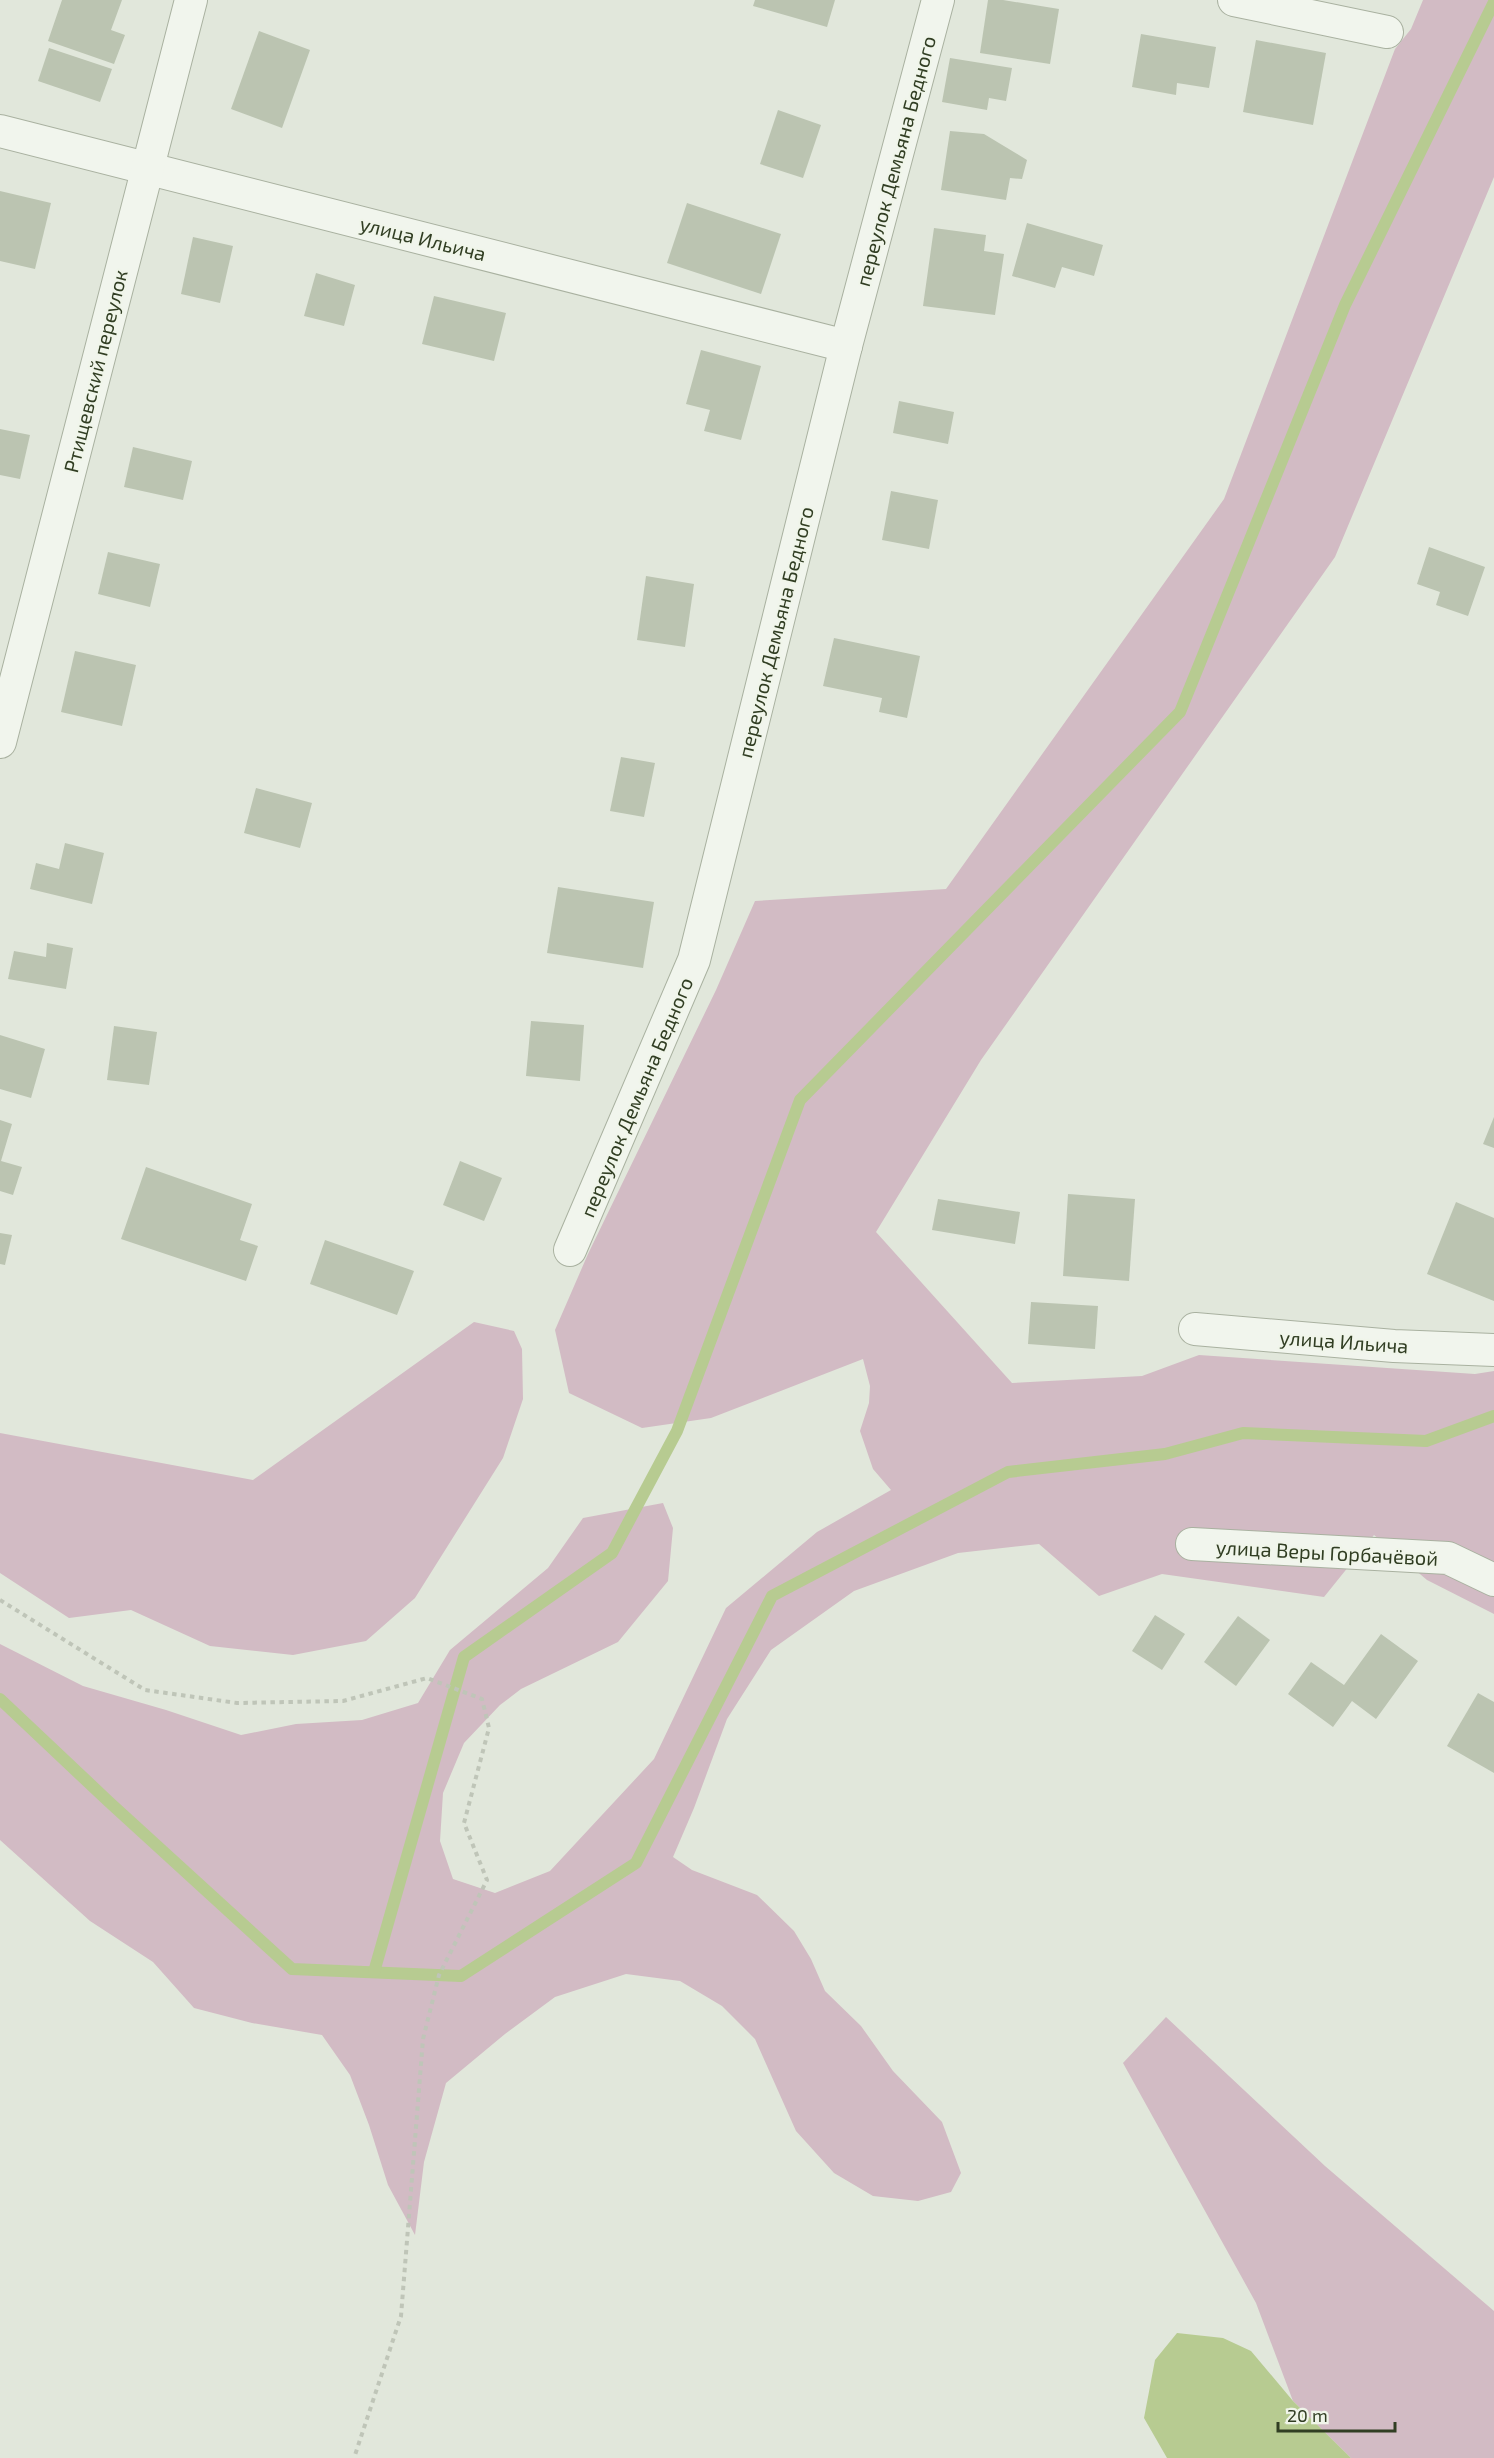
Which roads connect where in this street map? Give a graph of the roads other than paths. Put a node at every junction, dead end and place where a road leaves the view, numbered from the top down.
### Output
1 (191, 0) edge
2 (938, 0) edge
3 (1234, 0) edge
4 (1387, 32) dead end
5 (0, 131) edge
6 (146, 168) junction
7 (846, 346) junction
8 (0, 742) edge
9 (570, 1250) dead end
10 (1195, 1329) dead end
11 (1494, 1350) edge
12 (1192, 1544) dead end
13 (1494, 1580) edge

1 - 6 street, Ртищевский переулок
2 - 7 street, переулок Демьяна Бедного
3 - 4 street
5 - 6 street, улица Ильича
6 - 7 street, улица Ильича
6 - 8 street, Ртищевский переулок
7 - 9 street, переулок Демьяна Бедного
10 - 11 street, улица Ильича
12 - 13 street, улица Веры Горбачёвой

